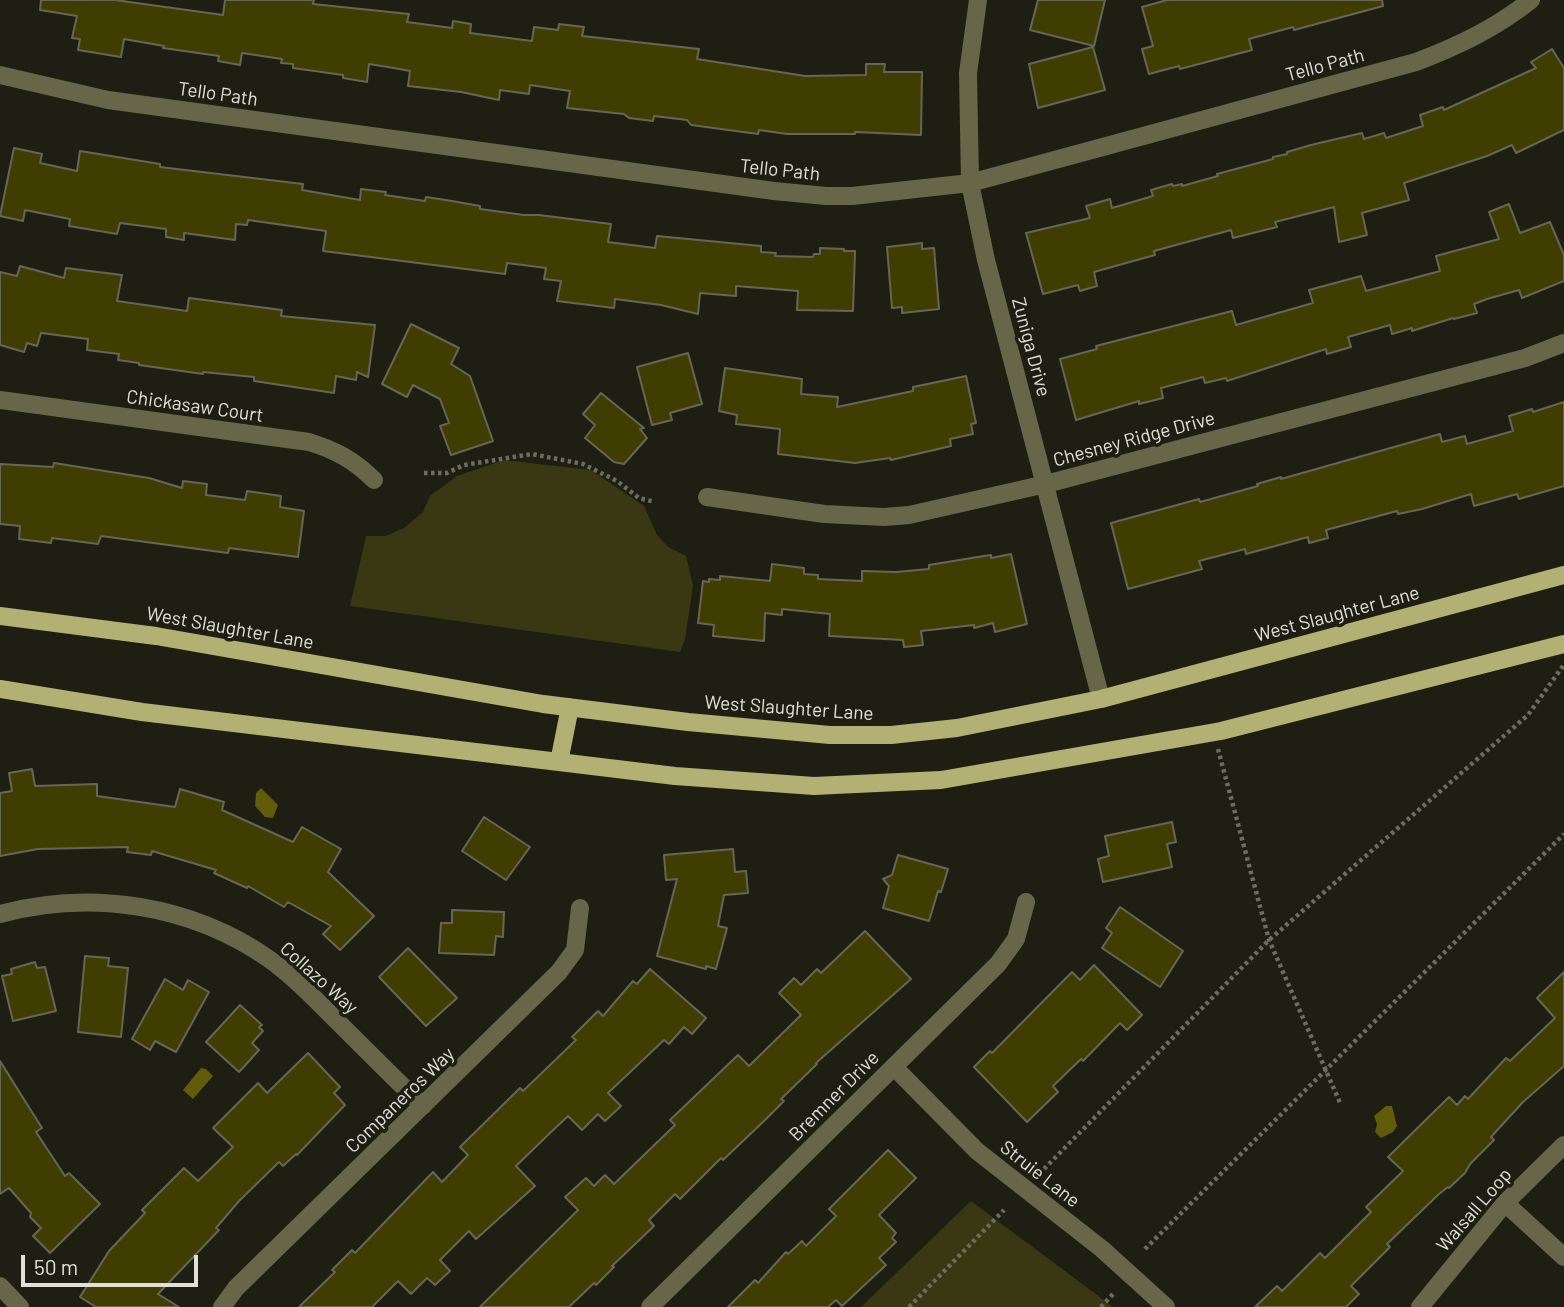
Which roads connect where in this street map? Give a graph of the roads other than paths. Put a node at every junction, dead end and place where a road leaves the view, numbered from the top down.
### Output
1 (978, 0) edge
2 (1531, 0) edge
3 (0, 75) edge
4 (970, 183) junction
5 (1564, 343) edge
6 (0, 400) edge
7 (374, 480) dead end
8 (1046, 484) junction
9 (707, 497) dead end
10 (1564, 575) edge
11 (0, 615) edge
12 (1564, 644) edge
13 (0, 689) edge
14 (1101, 699) junction
15 (570, 707) junction
16 (559, 762) junction
17 (1026, 902) dead end
18 (580, 908) dead end
19 (0, 914) edge
20 (894, 1067) junction
21 (424, 1107) junction
22 (1564, 1145) edge
23 (1505, 1203) junction
24 (1564, 1257) edge
25 (0, 1286) edge
26 (20, 1307) edge
27 (222, 1307) edge
28 (650, 1307) edge
29 (1166, 1307) edge
30 (1420, 1307) edge

1 - 4 street, Zuniga Drive
2 - 4 street, Tello Path
3 - 4 street, Tello Path
4 - 8 street, Zuniga Drive
5 - 8 street, Chesney Ridge Drive
6 - 7 street, Chickasaw Court
8 - 9 street, Chesney Ridge Drive
8 - 14 street, Zuniga Drive
10 - 14 main road, West Slaughter Lane
11 - 15 main road, West Slaughter Lane
12 - 16 main road
13 - 16 main road
14 - 15 main road, West Slaughter Lane
15 - 16 main road
17 - 20 street, Bremner Drive
18 - 21 street, Companeros Way
19 - 21 street, Collazo Way
20 - 28 street, Bremner Drive
20 - 29 street, Struie Lane
21 - 27 street, Companeros Way
22 - 23 street, Walsall Loop
23 - 24 street
23 - 30 street, Walsall Loop
25 - 26 street

